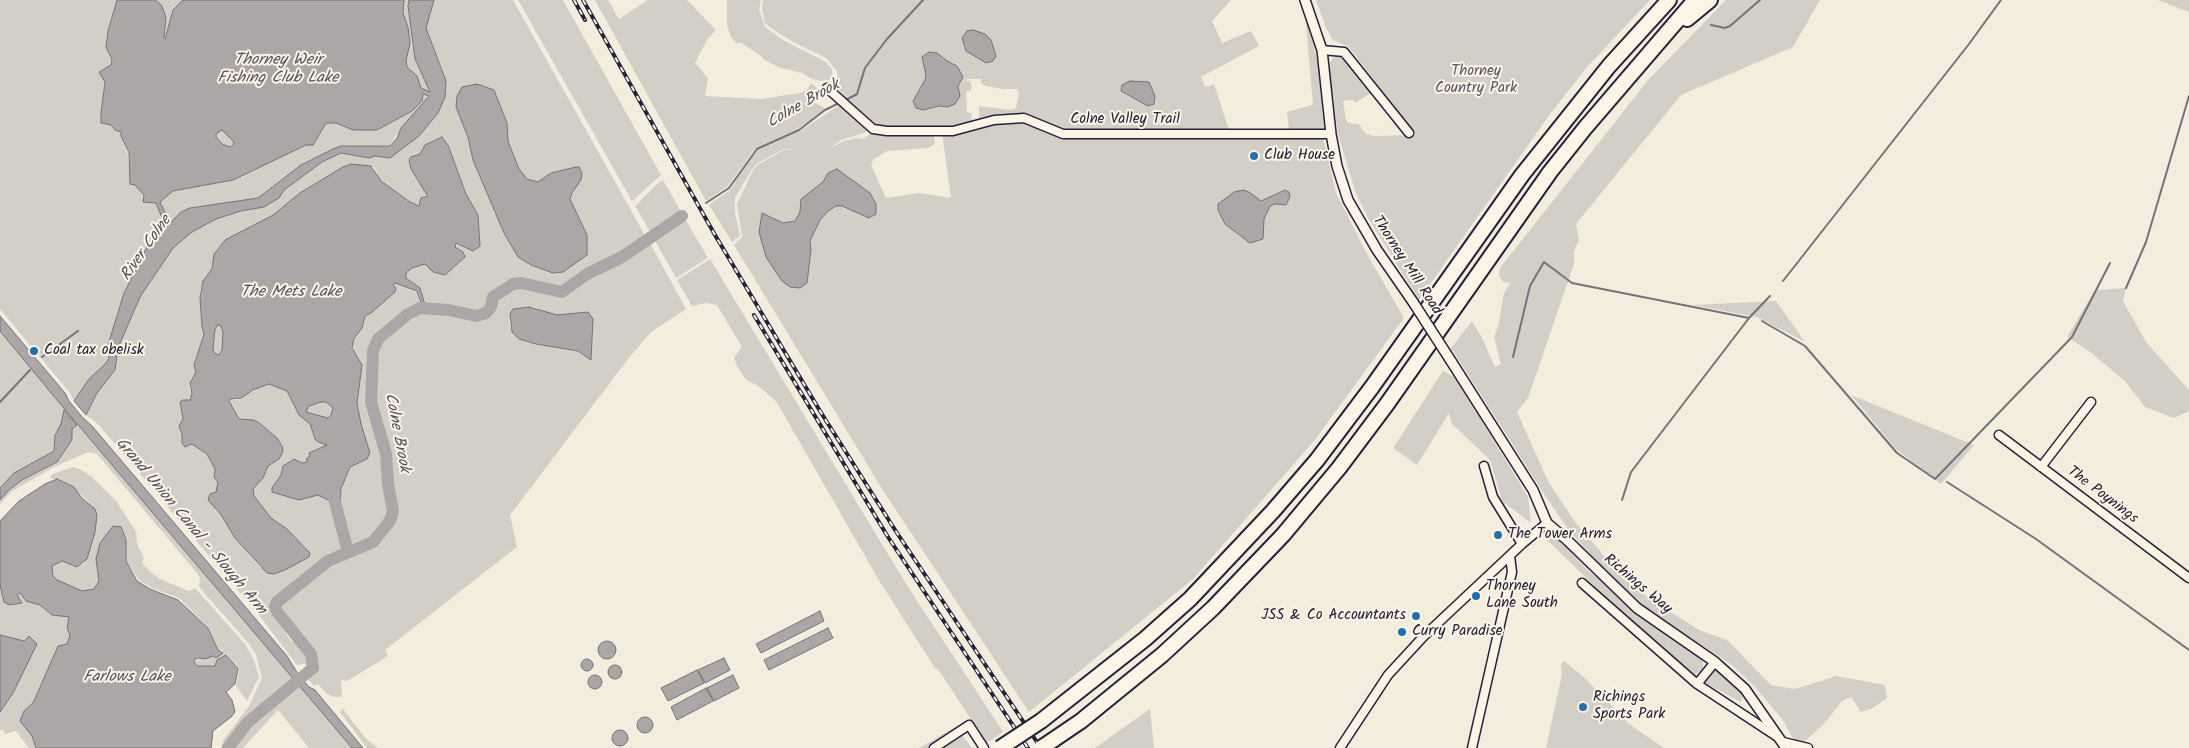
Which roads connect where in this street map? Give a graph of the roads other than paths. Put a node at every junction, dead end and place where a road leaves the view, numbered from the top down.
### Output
1 (1304, 0) edge
2 (1669, 0) edge
3 (1695, 0) edge
4 (1710, 0) edge
5 (1666, 35) junction
6 (1322, 50) junction
7 (828, 88) dead end
8 (1409, 133) dead end
9 (1329, 134) junction
10 (2091, 402) dead end
11 (1999, 435) dead end
12 (1484, 466) dead end
13 (2041, 467) junction
14 (1547, 523) junction
15 (1522, 544) junction
16 (1510, 556) junction
17 (2189, 578) edge
18 (1582, 583) dead end
19 (1715, 662) junction
20 (1696, 684) junction
21 (1784, 743) edge
22 (934, 748) edge
23 (984, 748) edge
24 (1000, 748) edge
25 (1040, 748) edge
26 (1340, 748) edge
27 (1472, 748) edge
28 (1808, 748) edge

1 - 6 street, Thorney Mill Road
2 - 24 highway, bridge
3 - 5 highway
4 - 5 highway
5 - 25 highway, bridge
6 - 8 street
6 - 9 street, Thorney Mill Road
7 - 9 street, Colne Valley Trail
9 - 14 street, Thorney Mill Road, bridge
10 - 13 street
11 - 13 street, The Poynings
12 - 15 street
13 - 17 street, The Poynings
14 - 15 street
14 - 19 street, Richings Way
15 - 16 street
16 - 26 street
16 - 27 street
18 - 20 street
19 - 20 street
19 - 21 street, Richings Way
20 - 21 street
21 - 28 street
22 - 23 street

